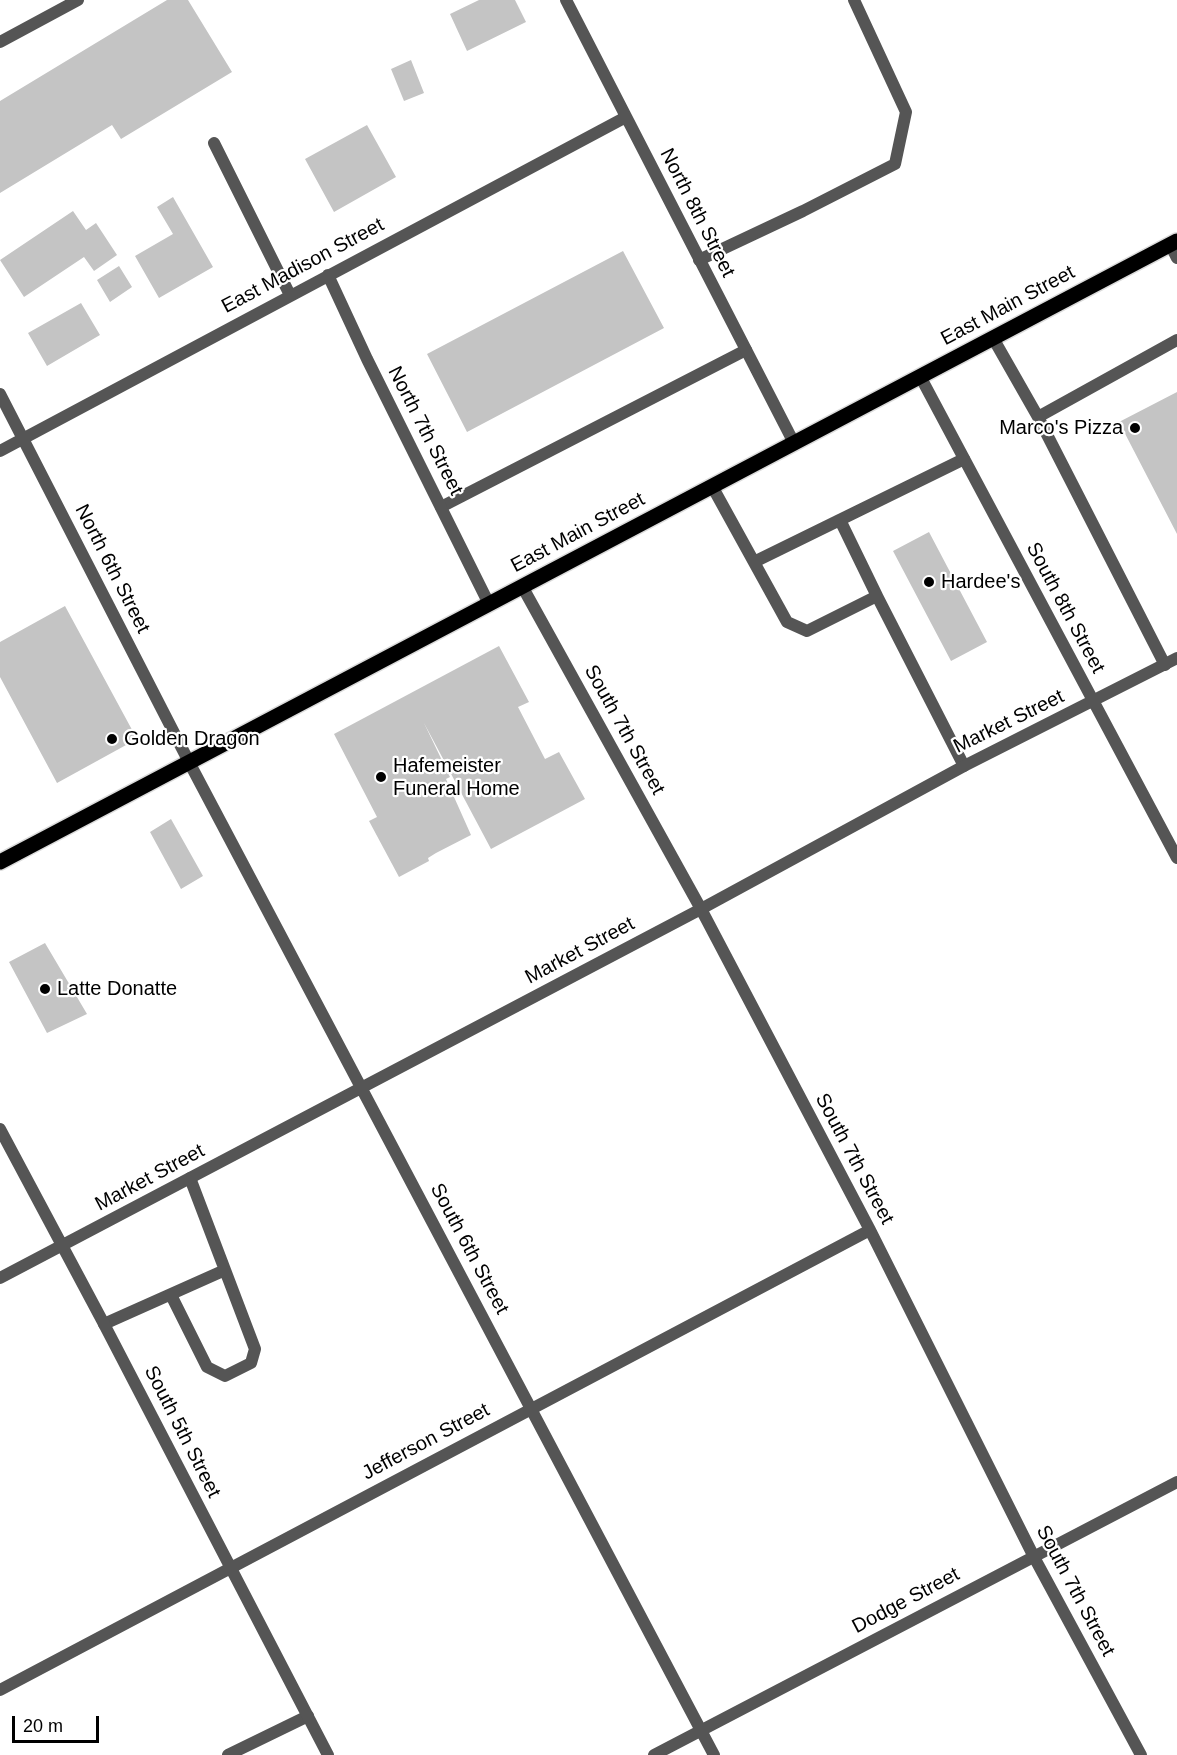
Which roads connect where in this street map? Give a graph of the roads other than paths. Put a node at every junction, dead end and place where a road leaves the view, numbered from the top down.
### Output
1 (78, 0) edge
2 (566, 0) edge
3 (854, 0) edge
4 (0, 42) edge
5 (626, 117) junction
6 (214, 143) dead end
7 (1174, 243) edge
8 (1177, 258) edge
9 (699, 260) junction
10 (328, 275) junction
11 (290, 296) junction
12 (993, 338) junction
13 (1177, 340) edge
14 (746, 350) junction
15 (920, 376) junction
16 (0, 394) edge
17 (1038, 417) junction
18 (23, 439) junction
19 (794, 443) junction
20 (0, 451) edge
21 (964, 459) junction
22 (712, 486) junction
23 (441, 507) junction
24 (840, 520) junction
25 (754, 562) junction
26 (522, 586) junction
27 (877, 596) junction
28 (489, 604) junction
29 (1177, 658) edge
30 (1165, 665) junction
31 (1093, 702) junction
32 (189, 762) junction
33 (964, 766) junction
34 (1177, 858) edge
35 (0, 862) edge
36 (701, 909) junction
37 (363, 1087) junction
38 (0, 1129) edge
39 (190, 1178) junction
40 (870, 1230) junction
41 (62, 1245) junction
42 (225, 1270) junction
43 (0, 1278) edge
44 (171, 1295) junction
45 (104, 1324) junction
46 (531, 1408) junction
47 (1177, 1482) edge
48 (1034, 1557) junction
49 (231, 1567) junction
50 (0, 1689) edge
51 (308, 1716) junction
52 (701, 1730) junction
53 (228, 1755) edge
54 (328, 1755) edge
55 (654, 1755) edge
56 (714, 1755) edge
57 (1141, 1755) edge

1 - 4 street
2 - 5 street, North 8th Street
3 - 9 street
5 - 9 street, North 8th Street
5 - 10 street, East Madison Street
6 - 11 street
7 - 8 street
7 - 12 main road, East Main Street
9 - 14 street, North 8th Street
10 - 11 street, East Madison Street
10 - 23 street, North 7th Street
11 - 18 street, East Madison Street
12 - 15 main road, East Main Street
12 - 17 street
13 - 17 street
14 - 19 street, North 8th Street
14 - 23 street
15 - 19 main road, East Main Street
15 - 21 street, South 8th Street
16 - 18 street, North 6th Street
17 - 30 street
18 - 20 street, East Madison Street
18 - 32 street, North 6th Street
19 - 22 main road, East Main Street
21 - 24 street
21 - 31 street, South 8th Street
22 - 25 street
22 - 26 main road, East Main Street
23 - 28 street, North 7th Street
24 - 25 street
24 - 27 street
25 - 27 street
26 - 28 main road, East Main Street
26 - 36 street, South 7th Street
27 - 33 street
28 - 32 main road, East Main Street
29 - 30 street, Market Street
30 - 31 street, Market Street
31 - 33 street, Market Street
31 - 34 street, South 8th Street
32 - 35 main road, East Main Street
32 - 37 street, South 6th Street
33 - 36 street, Market Street
36 - 37 street, Market Street
36 - 40 street, South 7th Street
37 - 39 street, Market Street
37 - 46 street, South 6th Street
38 - 41 street, South 5th Street
39 - 41 street, Market Street
39 - 42 street
40 - 46 street, Jefferson Street
40 - 48 street, South 7th Street
41 - 43 street, Market Street
41 - 45 street, South 5th Street
42 - 44 street
42 - 44 street
44 - 45 street
45 - 49 street, South 5th Street
46 - 49 street, Jefferson Street
46 - 52 street, South 6th Street
47 - 48 street, Dodge Street
48 - 52 street, Dodge Street
48 - 57 street, South 7th Street
49 - 50 street, Jefferson Street
49 - 51 street, South 5th Street
51 - 53 street
51 - 54 street, South 5th Street
52 - 55 street, Dodge Street
52 - 56 street, South 6th Street

